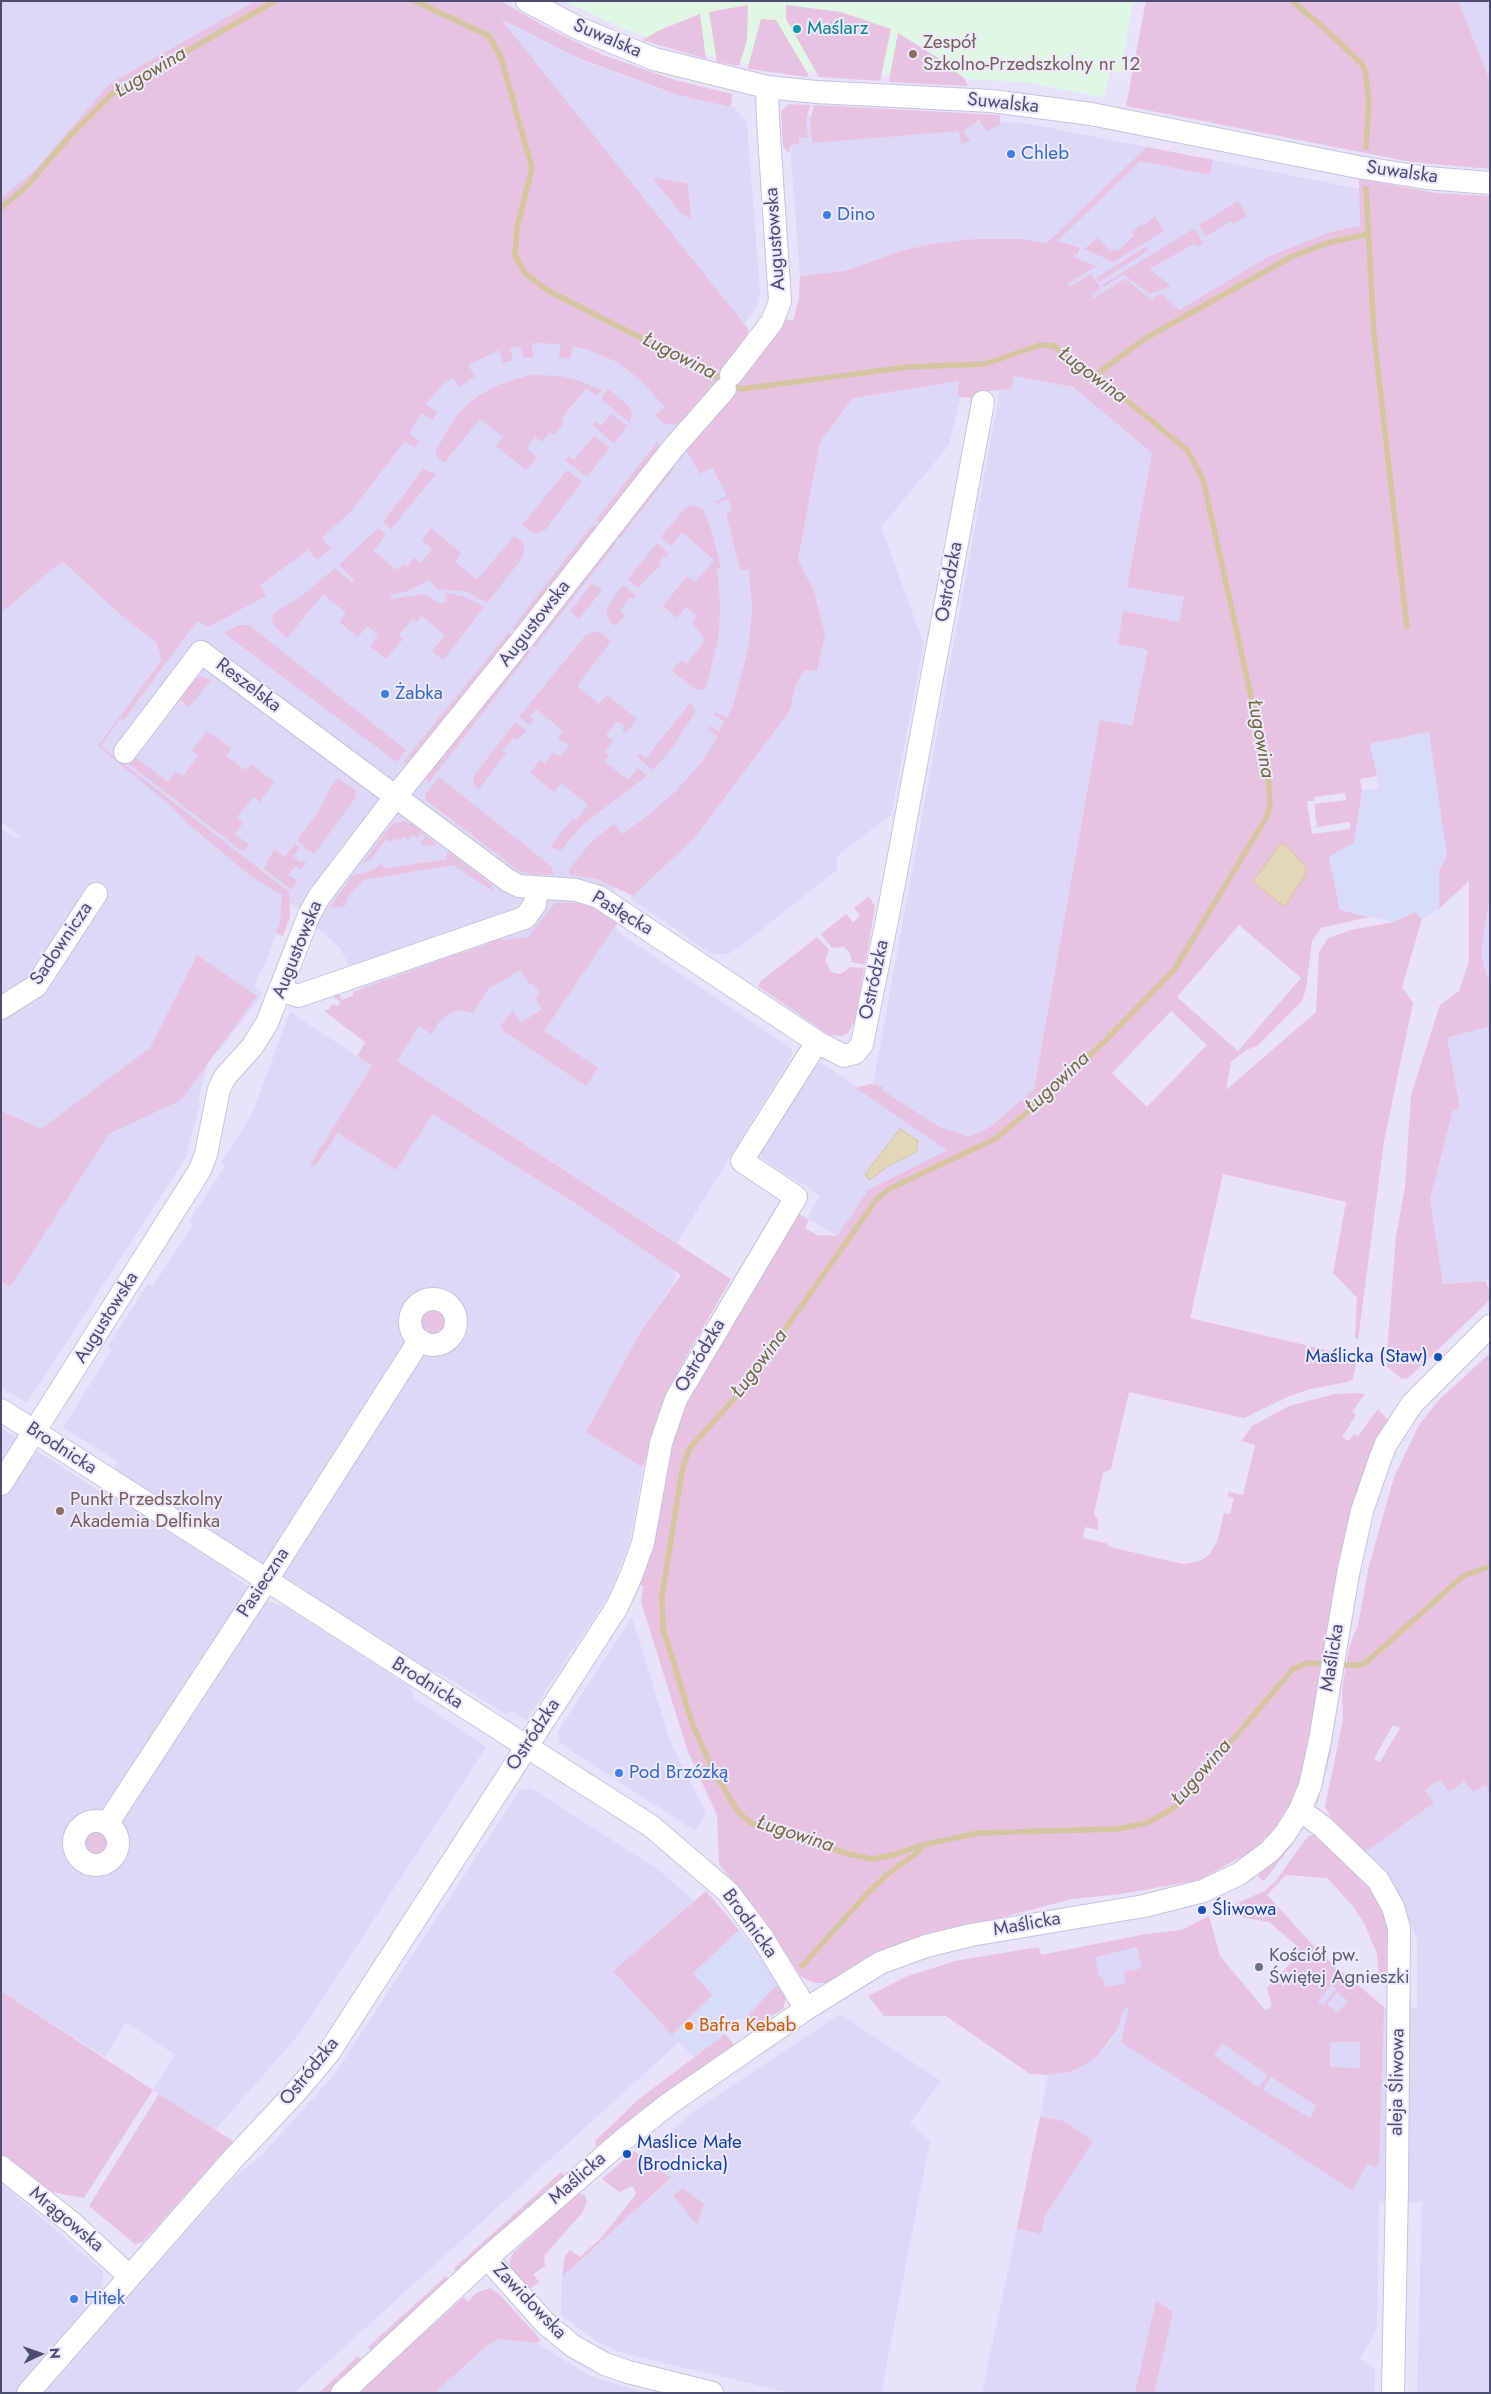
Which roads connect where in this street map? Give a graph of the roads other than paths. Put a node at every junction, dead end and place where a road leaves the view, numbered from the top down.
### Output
1 (527, 1) edge
2 (767, 87) junction
3 (1490, 183) edge
4 (983, 402) dead end
5 (124, 752) dead end
6 (396, 796) junction
7 (537, 889) junction
8 (96, 894) dead end
9 (281, 990) junction
10 (1, 1008) edge
11 (817, 1042) junction
12 (1490, 1326) edge
13 (419, 1341) dead end
14 (1, 1410) edge
15 (35, 1432) junction
16 (1, 1484) edge
17 (266, 1581) junction
18 (526, 1747) junction
19 (1300, 1810) junction
20 (107, 1824) dead end
21 (806, 2008) junction
22 (1, 2167) edge
23 (487, 2258) junction
24 (129, 2276) junction
25 (28, 2393) edge
26 (342, 2393) edge
27 (710, 2393) edge
28 (1393, 2393) edge

1 - 2 street, Suwalska
2 - 3 street, Suwalska
2 - 6 street, Augustowska
4 - 11 street, Ostródzka
5 - 6 street, Reszelska
6 - 7 street, Pasłęcka
6 - 9 street, Augustowska
7 - 9 street
7 - 11 street, Pasłęcka
8 - 10 street, Sadownicza
9 - 15 street, Augustowska
11 - 18 street, Ostródzka
12 - 19 street, Maślicka
13 - 17 street, Pasieczna
14 - 15 street, Brodnicka
15 - 16 street, Augustowska
15 - 17 street, Brodnicka
17 - 18 street, Brodnicka
17 - 20 street, Pasieczna
18 - 21 street, Brodnicka
18 - 24 street, Ostródzka
19 - 21 street, Maślicka
19 - 28 street, aleja Śliwowa
21 - 23 street, Maślicka
22 - 24 street, Mrągowska
23 - 26 street, Maślicka
23 - 27 street, Zawidowska
24 - 25 street, Ostródzka

